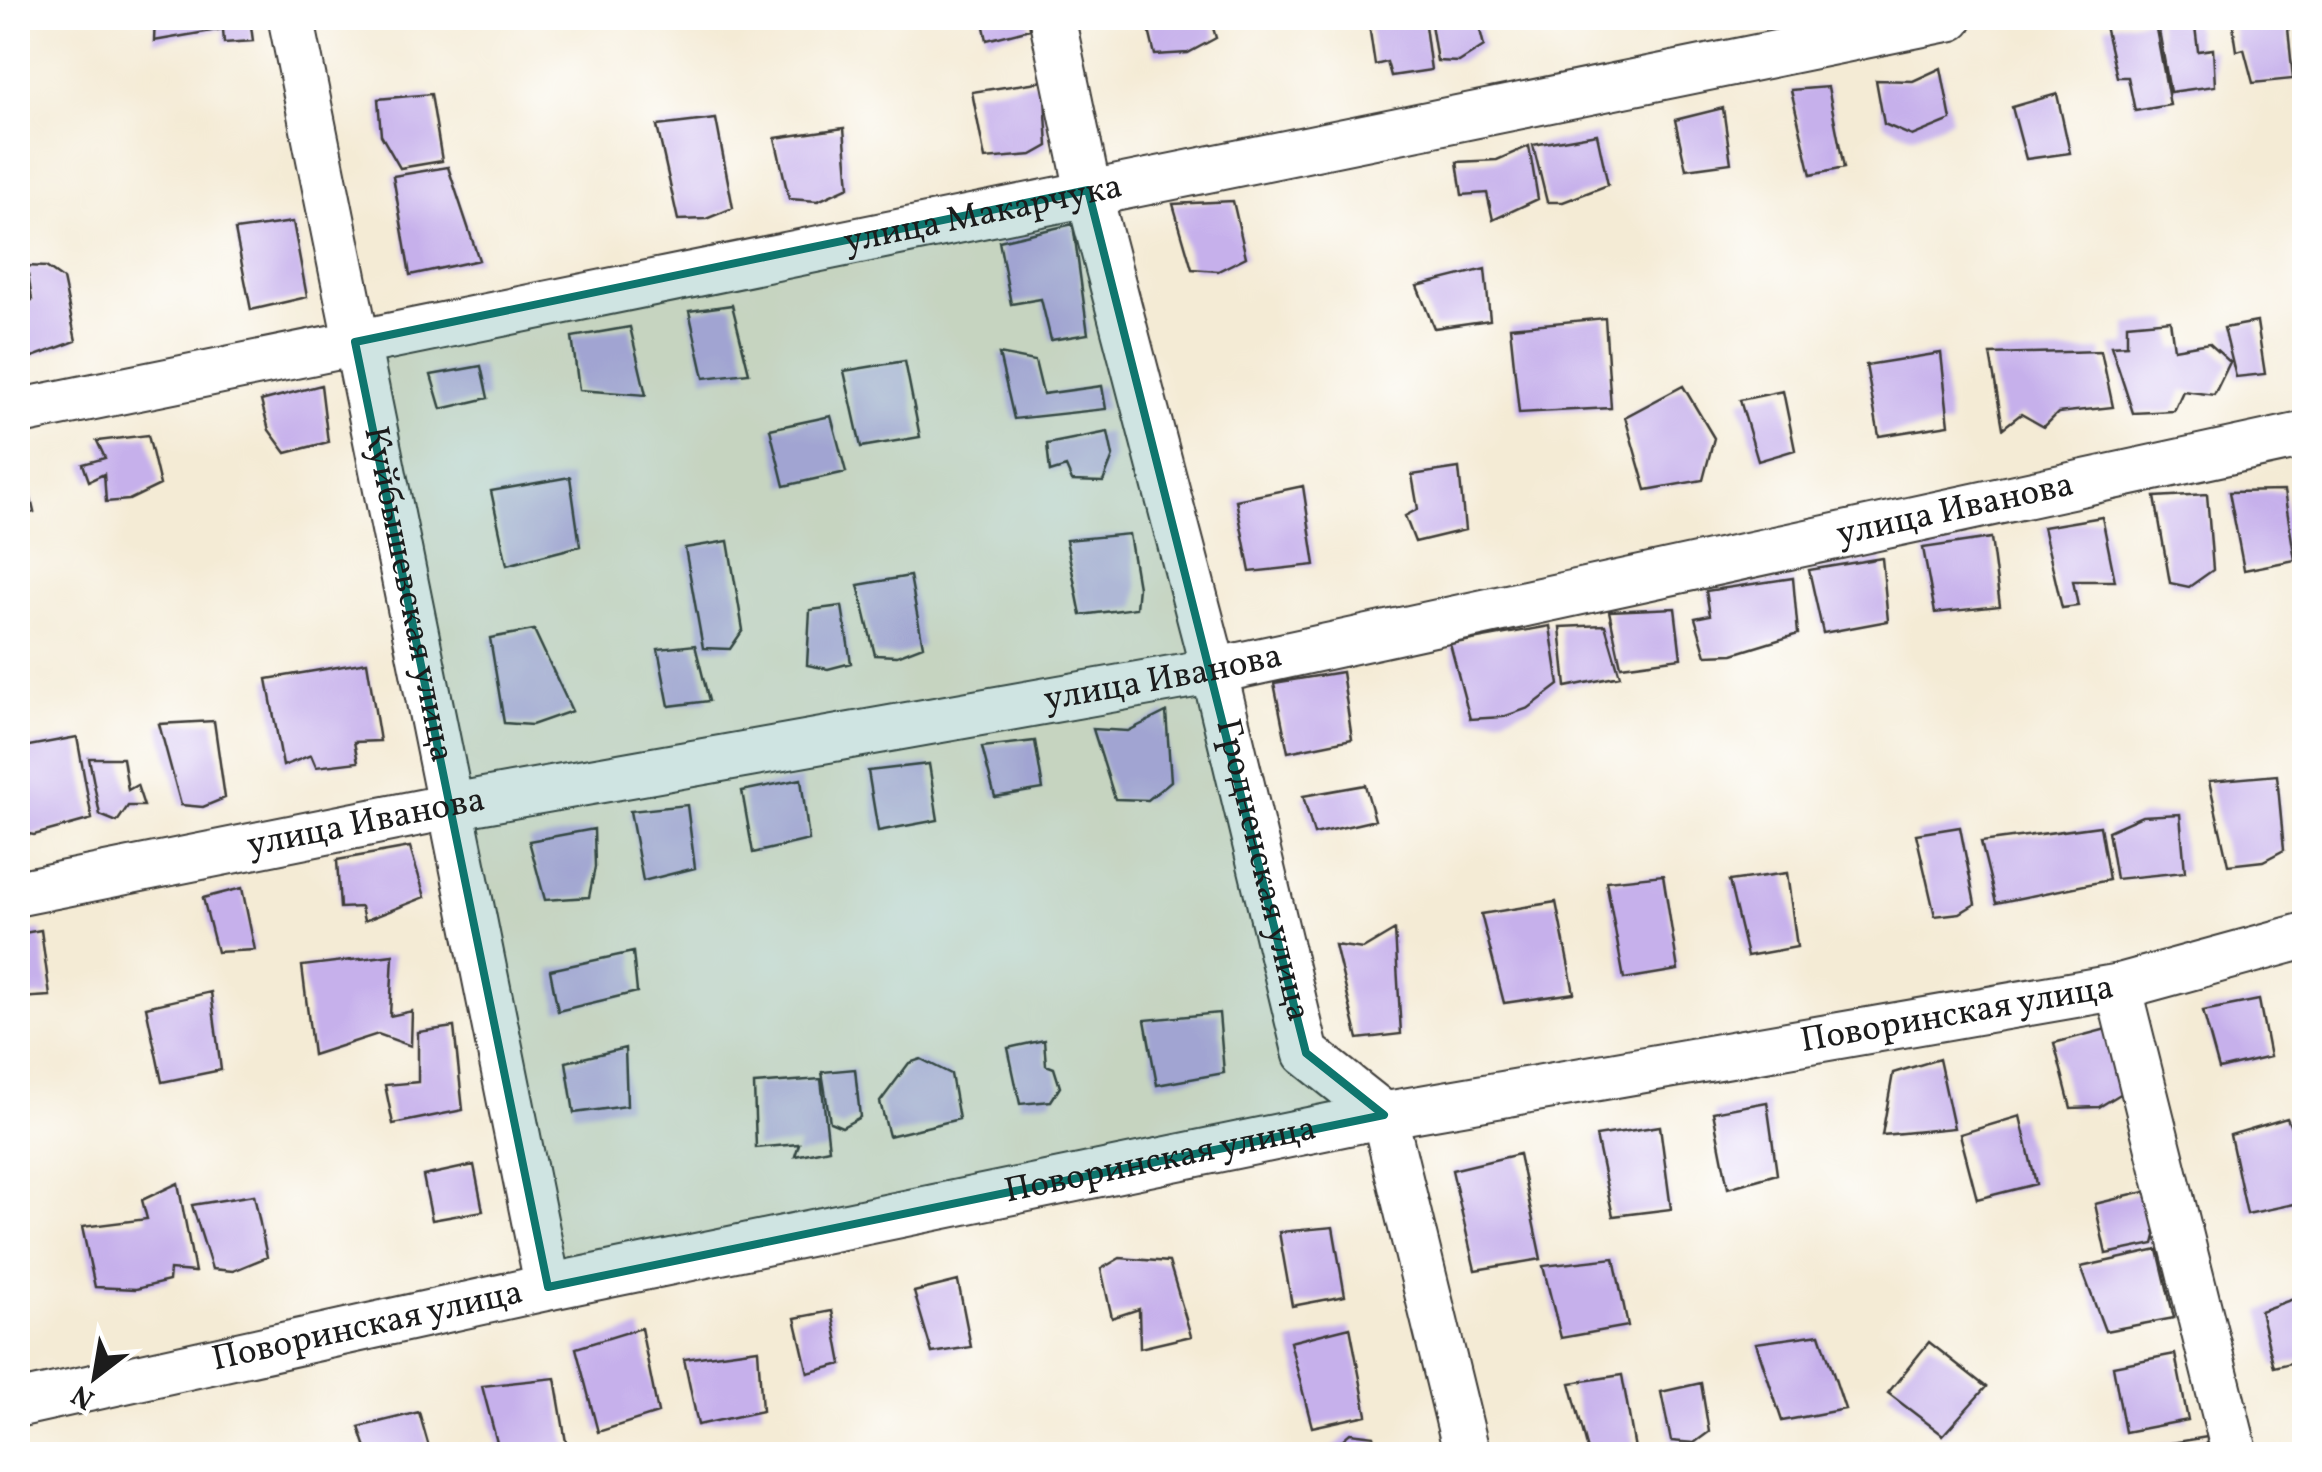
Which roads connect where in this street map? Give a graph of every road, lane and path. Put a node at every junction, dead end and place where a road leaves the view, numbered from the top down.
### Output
1 (292, 18) edge
2 (1052, 18) edge
3 (1950, 18) edge
4 (1088, 190) junction
5 (355, 342) junction
6 (18, 412) edge
7 (2304, 435) edge
8 (1214, 672) junction
9 (453, 806) junction
10 (18, 893) edge
11 (2304, 936) edge
12 (2118, 987) junction
13 (1384, 1115) junction
14 (548, 1288) junction
15 (18, 1404) edge
16 (1467, 1454) edge
17 (2235, 1454) edge

1 - 5 street, Куйбышевская улица
2 - 4 street, Гродненская улица
3 - 4 street, улица Макарчука
4 - 5 street, улица Макарчука
4 - 8 street, Гродненская улица
5 - 6 street, улица Макарчука
5 - 9 street, Куйбышевская улица
7 - 8 street, улица Иванова
8 - 9 street, улица Иванова
8 - 13 street, Гродненская улица
9 - 10 street, улица Иванова
9 - 14 street, Куйбышевская улица
11 - 12 street, Поворинская улица
12 - 13 street, Поворинская улица
12 - 17 street
13 - 14 street, Поворинская улица
13 - 16 street
14 - 15 street, Поворинская улица

